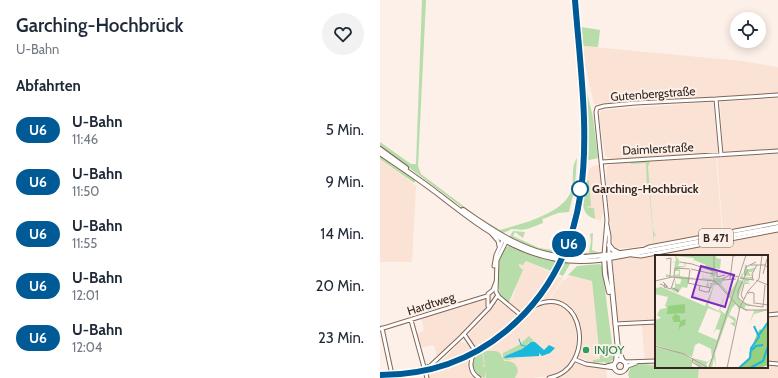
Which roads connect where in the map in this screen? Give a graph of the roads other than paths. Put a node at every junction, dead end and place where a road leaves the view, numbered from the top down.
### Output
1 (778, 95) edge
2 (716, 99) junction
3 (380, 149) edge
4 (778, 151) edge
5 (380, 153) edge
6 (721, 155) junction
7 (602, 162) junction
8 (414, 176) junction
9 (419, 179) junction
10 (778, 223) edge
11 (607, 225) junction
12 (778, 227) edge
13 (778, 230) edge
14 (492, 234) junction
15 (506, 239) junction
16 (609, 245) junction
17 (499, 246) junction
18 (640, 250) junction
19 (655, 250) junction
20 (620, 253) junction
21 (632, 255) junction
22 (607, 257) junction
23 (496, 292) junction
24 (488, 297) junction
25 (495, 300) junction
26 (504, 301) junction
27 (487, 310) junction
28 (778, 314) edge
29 (768, 315) edge
30 (522, 316) junction
31 (411, 320) junction
32 (655, 322) edge
33 (614, 324) junction
34 (381, 329) edge
35 (464, 334) junction
36 (461, 337) junction
37 (469, 342) junction
38 (476, 352) junction
39 (576, 360) junction
40 (655, 361) edge
41 (624, 362) junction
42 (638, 362) junction
43 (768, 363) edge
44 (778, 364) edge
45 (615, 365) junction
46 (424, 369) junction
47 (625, 370) junction
48 (618, 372) junction
49 (380, 374) edge
50 (392, 375) junction
51 (426, 378) edge
52 (479, 378) edge
53 (549, 378) edge
54 (624, 378) edge

1 - 2 street, Gutenbergstraße
2 - 6 street
2 - 7 street, Gutenbergstraße
3 - 8 main road, B 471
4 - 6 street, Daimlerstraße
5 - 8 main road, B 471
6 - 7 street, Daimlerstraße
7 - 11 street
8 - 9 main road, B 471
9 - 14 main road, B 471
9 - 15 main road, B 471
10 - 18 street
11 - 16 street
11 - 22 street
12 - 19 main road, B 471
13 - 21 street
14 - 15 main road, B 471
14 - 17 street
15 - 17 street
15 - 22 main road, B 471
15 - 23 street
16 - 20 main road
16 - 22 street
17 - 23 street
18 - 19 main road, B 471
18 - 20 main road, B 471
19 - 21 main road, B 471
20 - 22 main road, B 471
21 - 22 main road, B 471
22 - 33 main road
23 - 24 street
23 - 25 street
23 - 26 street
24 - 25 street
24 - 27 street
24 - 31 street, Hardtweg
25 - 26 street
25 - 27 street
26 - 30 street
27 - 35 street
28 - 29 street
30 - 38 street
30 - 39 street
31 - 34 street, Hardtweg
31 - 46 street
32 - 33 street
33 - 41 main road
33 - 45 main road
34 - 50 street
35 - 36 street
35 - 37 street
36 - 37 street
36 - 46 street
37 - 38 street
38 - 52 street
39 - 45 street
39 - 53 street
40 - 42 street
41 - 42 street
41 - 45 main road
41 - 47 main road
42 - 47 street
43 - 44 street
45 - 48 main road
46 - 50 street
46 - 51 street
47 - 48 main road
47 - 54 main road
48 - 54 main road
49 - 50 street

